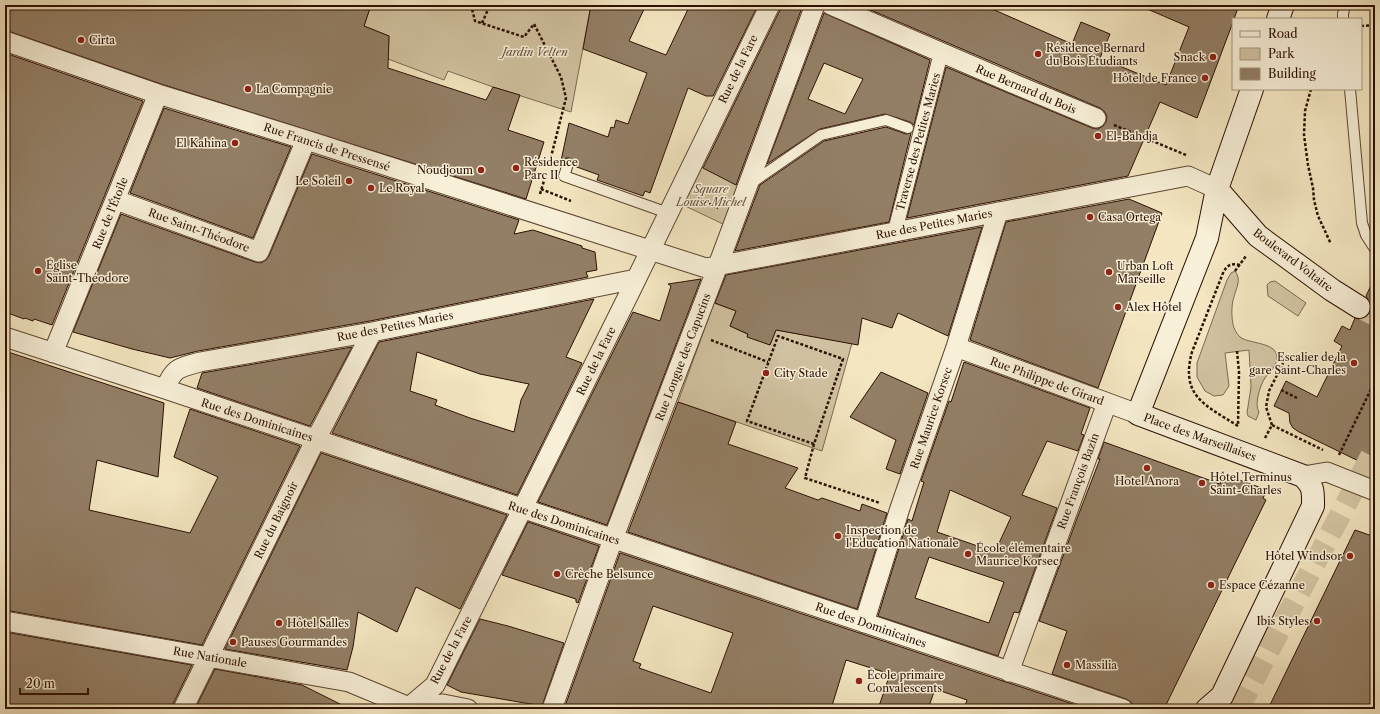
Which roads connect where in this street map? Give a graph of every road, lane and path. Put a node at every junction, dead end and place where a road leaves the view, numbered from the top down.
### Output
1 (474, 5) edge
2 (490, 5) edge
3 (770, 5) edge
4 (814, 5) edge
5 (831, 5) edge
6 (1283, 5) edge
7 (1345, 5) edge
8 (1278, 18) edge
9 (1343, 18) edge
10 (482, 24) junction
11 (1375, 25) edge
12 (1362, 26) edge
13 (5, 41) edge
14 (941, 53) junction
15 (1252, 90) edge
16 (1311, 90) edge
17 (1350, 90) edge
18 (158, 94) junction
19 (1096, 118) joint
20 (908, 128) dead end
21 (306, 140) junction
22 (554, 145) dead end
23 (1187, 155) dead end
24 (568, 164) dead end
25 (748, 185) junction
26 (1217, 189) junction
27 (116, 200) junction
28 (998, 212) junction
29 (668, 213) junction
30 (894, 231) junction
31 (1331, 244) dead end
32 (1375, 249) edge
33 (650, 250) junction
34 (718, 265) junction
35 (1235, 271) dead end
36 (636, 279) junction
37 (1360, 307) tunnel mouth
38 (372, 332) junction
39 (692, 333) junction
40 (5, 337) edge
41 (956, 347) junction
42 (1237, 352) dead end
43 (53, 353) junction
44 (768, 362) junction
45 (1283, 363) dead end
46 (1375, 381) edge
47 (166, 389) junction
48 (1281, 390) dead end
49 (1296, 398) dead end
50 (1107, 403) junction
51 (1138, 414) junction
52 (1272, 425) junction
53 (1238, 426) junction
54 (1244, 430) dead end
55 (1266, 435) dead end
56 (316, 439) junction
57 (814, 444) junction
58 (1324, 451) dead end
59 (1338, 457) dead end
60 (1303, 476) junction
61 (1375, 491) edge
62 (900, 508) junction
63 (523, 509) junction
64 (614, 539) junction
65 (5, 622) edge
66 (864, 623) junction
67 (209, 656) junction
68 (1009, 672) junction
69 (1216, 705) edge
70 (409, 708) edge
71 (183, 709) edge
72 (468, 709) edge
73 (552, 709) edge
74 (1123, 709) edge

1 - 10 path
2 - 10 path
3 - 29 street, Rue de la Fare
4 - 25 street, Rue Longue des Capucins
5 - 14 street, Rue Bernard du Bois
6 - 8 main road
7 - 9 lane
10 - 22 path
11 - 12 path
13 - 18 street, Rue Francis de Pressensé
14 - 19 street, Rue Bernard du Bois
14 - 30 street, Traverse des Petites Maries
15 - 26 main road, Place des Marseillaises
16 - 31 path
17 - 32 lane
18 - 21 street, Rue Francis de Pressensé
18 - 27 street, Rue de l'Étoile
19 - 23 path
20 - 25 lane
21 - 27 street, Rue Saint-Théodore
21 - 33 street, Rue Francis de Pressensé
24 - 29 lane
25 - 34 street, Rue Longue des Capucins
26 - 28 street, Rue des Petites Maries
26 - 37 main road, Boulevard Voltaire
26 - 51 main road, Place des Marseillaises
27 - 43 street, Rue de l'Étoile
28 - 30 street, Rue des Petites Maries
28 - 41 street, Rue Maurice Korsec
29 - 33 street, Rue de la Fare
30 - 34 street, Rue des Petites Maries
33 - 34 street, Rue des Petites Maries
33 - 36 street, Rue de la Fare
34 - 39 street, Rue Longue des Capucins
35 - 53 path
36 - 38 street, Rue des Petites Maries
36 - 63 street, Rue de la Fare
38 - 47 street, Rue des Petites Maries
38 - 56 street, Rue du Baignoir
39 - 44 path
39 - 64 street, Rue Longue des Capucins
40 - 43 street, Rue des Dominicaines
41 - 50 street, Rue Philippe de Girard
41 - 62 street, Rue Maurice Korsec
42 - 53 path
43 - 47 street, Rue des Dominicaines
44 - 57 path
44 - 57 path
45 - 52 path
46 - 59 path
47 - 56 street, Rue des Dominicaines
48 - 49 path
50 - 51 street, Rue Philippe de Girard
50 - 68 street, Rue François Bazin
51 - 60 main road, Place des Marseillaises
52 - 55 path
52 - 58 path
53 - 54 path
56 - 63 street, Rue des Dominicaines
56 - 67 street, Rue du Baignoir
57 - 62 path
60 - 61 street
60 - 69 main road
62 - 66 street, Rue Maurice Korsec
63 - 64 street, Rue des Dominicaines
63 - 70 street, Rue de la Fare
64 - 66 street, Rue des Dominicaines
64 - 73 street, Rue Longue des Capucins
65 - 67 street, Rue Nationale
66 - 68 street, Rue des Dominicaines
67 - 70 street, Rue Nationale
67 - 71 street, Rue du Baignoir
68 - 74 street, Rue des Dominicaines
70 - 72 street

